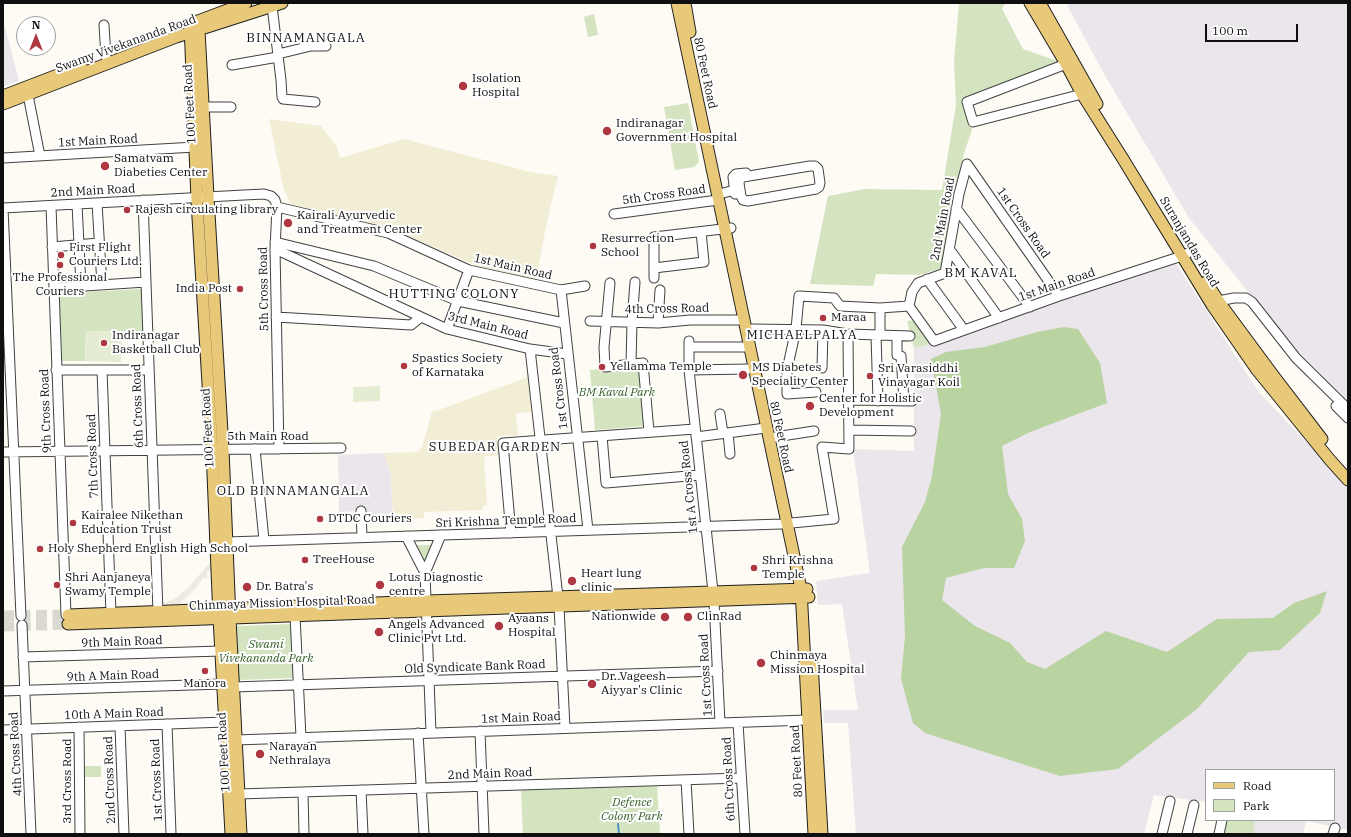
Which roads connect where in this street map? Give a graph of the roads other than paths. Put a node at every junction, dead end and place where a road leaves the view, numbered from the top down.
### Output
1 (246, 3) edge
2 (677, 3) edge
3 (685, 3) edge
4 (1030, 3) edge
5 (1040, 3) edge
6 (277, 5) edge
7 (104, 25) dead end
8 (194, 27) junction
9 (326, 46) dead end
10 (106, 56) junction
11 (278, 56) junction
12 (1066, 64) junction
13 (232, 65) dead end
14 (1082, 94) junction
15 (28, 95) junction
16 (3, 96) edge
17 (315, 102) dead end
18 (3, 104) edge
19 (203, 107) junction
20 (231, 107) dead end
21 (195, 147) junction
22 (40, 156) junction
23 (3, 158) edge
24 (967, 164) joint
25 (749, 173) dead end
26 (731, 192) junction
27 (202, 197) junction
28 (143, 200) junction
29 (98, 203) junction
30 (77, 204) junction
31 (752, 204) dead end
32 (50, 206) junction
33 (277, 207) junction
34 (3, 208) edge
35 (956, 208) junction
36 (614, 214) dead end
37 (727, 229) junction
38 (701, 232) junction
39 (99, 243) junction
40 (78, 245) junction
41 (275, 245) junction
42 (52, 247) junction
43 (950, 250) junction
44 (1185, 254) junction
45 (654, 268) junction
46 (469, 270) junction
47 (654, 278) dead end
48 (927, 279) junction
49 (146, 282) junction
50 (635, 282) dead end
51 (610, 283) dead end
52 (102, 285) junction
53 (81, 286) junction
54 (585, 286) dead end
55 (54, 288) junction
56 (561, 290) junction
57 (660, 290) dead end
58 (1059, 296) junction
59 (458, 301) junction
60 (1217, 305) junction
61 (909, 306) junction
62 (1030, 307) junction
63 (880, 308) junction
64 (276, 317) junction
65 (421, 317) junction
66 (999, 318) junction
67 (743, 320) junction
68 (590, 321) dead end
69 (606, 321) junction
70 (632, 322) junction
71 (564, 323) junction
72 (658, 323) junction
73 (447, 329) junction
74 (752, 329) junction
75 (796, 329) junction
76 (823, 330) junction
77 (964, 330) junction
78 (848, 334) junction
79 (878, 335) junction
80 (897, 336) junction
81 (910, 336) dead end
82 (749, 347) junction
83 (530, 349) junction
84 (568, 354) junction
85 (631, 364) junction
86 (822, 368) dead end
87 (749, 369) dead end
88 (56, 370) junction
89 (102, 370) junction
90 (149, 370) junction
91 (689, 370) junction
92 (816, 392) dead end
93 (849, 400) junction
94 (878, 401) junction
95 (1348, 409) edge
96 (720, 414) dead end
97 (1348, 418) edge
98 (766, 428) junction
99 (849, 430) junction
100 (814, 431) dead end
101 (911, 431) dead end
102 (649, 432) junction
103 (696, 433) junction
104 (725, 433) junction
105 (602, 436) junction
106 (577, 437) junction
107 (775, 437) junction
108 (541, 440) junction
109 (340, 448) dead end
110 (218, 449) junction
111 (255, 449) junction
112 (279, 449) junction
113 (152, 450) junction
114 (60, 451) junction
115 (105, 451) junction
116 (3, 452) edge
117 (14, 452) junction
118 (730, 454) dead end
119 (1346, 472) edge
120 (700, 475) junction
121 (361, 511) dead end
122 (790, 523) junction
123 (706, 526) junction
124 (588, 530) junction
125 (551, 531) junction
126 (511, 533) junction
127 (442, 535) junction
128 (406, 536) junction
129 (362, 537) junction
130 (264, 540) junction
131 (226, 542) junction
132 (425, 573) junction
133 (805, 593) junction
134 (713, 597) junction
135 (559, 602) junction
136 (427, 606) junction
137 (158, 612) junction
138 (111, 614) junction
139 (224, 614) junction
140 (295, 616) junction
141 (67, 620) junction
142 (221, 651) junction
143 (23, 657) junction
144 (809, 666) junction
145 (718, 671) junction
146 (563, 676) junction
147 (429, 681) junction
148 (298, 685) junction
149 (228, 686) junction
150 (25, 691) junction
151 (3, 692) edge
152 (807, 720) junction
153 (225, 722) junction
154 (720, 723) junction
155 (738, 723) junction
156 (167, 724) junction
157 (120, 726) junction
158 (80, 727) junction
159 (565, 728) junction
160 (26, 729) junction
161 (3, 730) edge
162 (480, 731) junction
163 (418, 733) junction
164 (431, 733) junction
165 (301, 737) junction
166 (236, 740) junction
167 (741, 778) junction
168 (686, 780) junction
169 (482, 786) junction
170 (421, 788) junction
171 (362, 790) junction
172 (303, 792) junction
173 (239, 794) junction
174 (1170, 800) dead end
175 (1194, 805) dead end
176 (1222, 821) edge
177 (31, 834) edge
178 (80, 834) edge
179 (124, 834) edge
180 (171, 834) edge
181 (231, 834) edge
182 (241, 834) edge
183 (304, 834) edge
184 (363, 834) edge
185 (424, 834) edge
186 (484, 834) edge
187 (689, 834) edge
188 (744, 834) edge
189 (814, 834) edge
190 (822, 834) edge
191 (1162, 834) edge
192 (1187, 834) edge
193 (1219, 834) edge

1 - 8 main road, Swamy Vivekananda Road
2 - 26 main road, 80 Feet Road
3 - 26 main road, 80 Feet Road
4 - 12 main road, Suranjandas Road
5 - 44 main road, Suranjandas Road
6 - 8 main road, Swamy Vivekananda Road
6 - 11 street
7 - 10 street
8 - 10 main road, Swamy Vivekananda Road
8 - 15 main road, Swamy Vivekananda Road
8 - 19 main road, 100 Feet Road
8 - 21 main road, 100 Feet Road
9 - 11 street
10 - 16 main road, Swamy Vivekananda Road
11 - 13 street
11 - 17 street
12 - 14 main road, Suranjandas Road
12 - 14 street
14 - 44 main road, Suranjandas Road
15 - 18 main road, Swamy Vivekananda Road
15 - 22 street
19 - 20 street
19 - 27 main road, 100 Feet Road
21 - 22 street, 1st Main Road
21 - 27 main road, 100 Feet Road
22 - 23 street, 1st Main Road
24 - 35 street, 2nd Main Road
24 - 58 street, 1st Cross Road
25 - 26 street
26 - 26 street
26 - 31 street
26 - 36 street, 5th Cross Road
26 - 37 main road, 80 Feet Road
27 - 28 street, 2nd Main Road
27 - 33 street
27 - 110 main road, 100 Feet Road
28 - 29 street, 2nd Main Road
28 - 49 street, 6th Cross Road
29 - 30 street, 2nd Main Road
29 - 39 street
30 - 32 street, 2nd Main Road
30 - 40 street
32 - 34 street, 2nd Main Road
32 - 42 street, 9th Cross Road
33 - 41 street, 5th Cross Road
33 - 46 street, 1st Main Road
34 - 117 street, 4th Cross Road
35 - 43 street, 2nd Main Road
35 - 62 street
37 - 38 street
37 - 67 main road, 80 Feet Road
37 - 74 main road, 80 Feet Road
38 - 45 street
38 - 45 street
39 - 40 street
39 - 52 street
40 - 42 street
40 - 53 street
41 - 59 street
41 - 64 street, 5th Cross Road
41 - 65 street, 3rd Main Road
42 - 55 street, 9th Cross Road
43 - 48 street, 2nd Main Road
43 - 66 street
44 - 58 street, 1st Main Road
44 - 60 main road, Suranjandas Road
45 - 47 street
46 - 56 street, 1st Main Road
46 - 59 street
48 - 61 street, 2nd Main Road
48 - 77 street
49 - 52 street
49 - 90 street, 6th Cross Road
50 - 70 street
51 - 69 street
52 - 53 street
53 - 55 street
54 - 56 street, 1st Main Road
55 - 88 street, 9th Cross Road
56 - 71 street, 1st Cross Road
57 - 72 street
58 - 62 street, 1st Main Road
59 - 71 street
59 - 73 street
60 - 95 street
60 - 97 street
60 - 119 main road, Suranjandas Road
61 - 63 street
61 - 77 street, 1st Main Road
62 - 66 street, 1st Main Road
63 - 75 street
63 - 79 street
64 - 65 street
64 - 112 street, 5th Cross Road
65 - 73 street, 3rd Main Road
66 - 77 street, 1st Main Road
67 - 72 street, 4th Cross Road
67 - 82 main road, 80 Feet Road
68 - 69 street, 4th Cross Road
69 - 70 street, 4th Cross Road
69 - 85 street
70 - 72 street, 4th Cross Road
70 - 85 street
71 - 84 street, 1st Cross Road
73 - 83 street, 3rd Main Road
74 - 75 street
74 - 107 main road, 80 Feet Road
75 - 76 street
75 - 92 street
76 - 78 street
76 - 86 street
78 - 79 street
78 - 93 street
79 - 80 street
79 - 94 street
80 - 81 street
80 - 94 street
82 - 91 street, 1st A Cross Road
82 - 98 main road, 80 Feet Road
83 - 84 street, 3rd Main Road
83 - 108 street
84 - 106 street, 1st Cross Road
85 - 102 street
87 - 91 street
88 - 89 street
88 - 114 street, 9th Cross Road
89 - 90 street
89 - 115 street, 7th Cross Road
90 - 113 street, 6th Cross Road
91 - 103 street, 1st A Cross Road
93 - 94 street
93 - 99 street
96 - 104 street
98 - 104 street
98 - 122 main road, 80 Feet Road
99 - 101 street
99 - 122 street
100 - 107 street
102 - 103 street
102 - 105 street
103 - 104 street
103 - 120 street, 1st A Cross Road
104 - 118 street
105 - 106 street
105 - 120 street
106 - 108 street
106 - 124 street, 1st Cross Road
107 - 122 main road, 80 Feet Road
108 - 125 street
108 - 126 street
109 - 112 street, 5th Main Road
110 - 111 street, 5th Main Road
110 - 113 street, 5th Main Road
110 - 131 main road, 100 Feet Road
110 - 139 main road, 100 Feet Road
111 - 112 street, 5th Main Road
111 - 130 street
113 - 115 street, 5th Main Road
113 - 137 street, 6th Cross Road
114 - 115 street, 5th Main Road
114 - 117 street, 5th Main Road
114 - 141 street, 9th Cross Road
115 - 138 street, 7th Cross Road
116 - 117 street, 5th Main Road
117 - 143 street, 4th Cross Road
120 - 123 street, 1st A Cross Road
121 - 129 street
122 - 123 street, Sri Krishna Temple Road
122 - 133 main road, 80 Feet Road
123 - 124 street, Sri Krishna Temple Road
123 - 134 street, 1st A Cross Road
124 - 125 street, Sri Krishna Temple Road
125 - 126 street, Sri Krishna Temple Road
125 - 135 street
126 - 127 street, Sri Krishna Temple Road
127 - 128 street, Sri Krishna Temple Road
127 - 132 street
128 - 129 street, Sri Krishna Temple Road
128 - 132 street
129 - 130 street, Sri Krishna Temple Road
130 - 131 street, Sri Krishna Temple Road
131 - 139 main road, 100 Feet Road
132 - 136 street
133 - 134 main road, Chinmaya Mission Hospital Road
133 - 144 main road, 80 Feet Road
134 - 135 main road, Chinmaya Mission Hospital Road
134 - 145 street, 1st Cross Road
135 - 136 main road, Chinmaya Mission Hospital Road
135 - 146 street
136 - 139 main road, Chinmaya Mission Hospital Road
136 - 140 main road, Chinmaya Mission Hospital Road
136 - 147 street
137 - 138 main road, Chinmaya Mission Hospital Road
137 - 139 main road, Chinmaya Mission Hospital Road
138 - 141 main road, Chinmaya Mission Hospital Road
139 - 140 main road, Chinmaya Mission Hospital Road
139 - 141 main road, Chinmaya Mission Hospital Road
139 - 142 main road, 100 Feet Road
139 - 149 main road, 100 Feet Road
140 - 148 street
142 - 143 street, 9th Main Road
142 - 149 main road, 100 Feet Road
143 - 150 street, 4th Cross Road
144 - 152 main road, 80 Feet Road
144 - 190 main road, 80 Feet Road
145 - 146 street, Old Syndicate Bank Road
145 - 154 street, 1st Cross Road
146 - 147 street, Old Syndicate Bank Road
146 - 159 street
147 - 148 street, Old Syndicate Bank Road
147 - 164 street
148 - 149 street, Old Syndicate Bank Road
148 - 165 street
149 - 150 street, 9th A Main Road
149 - 153 main road, 100 Feet Road
149 - 166 main road, 100 Feet Road
150 - 151 street, 9th A Main Road
150 - 160 street, 4th Cross Road
152 - 155 street, 1st Main Road
152 - 189 main road, 80 Feet Road
153 - 156 street, 10th A Main Road
153 - 181 main road, 100 Feet Road
154 - 155 street, 1st Main Road
154 - 159 street, 1st Main Road
155 - 167 street, 6th Cross Road
156 - 157 street, 10th A Main Road
156 - 180 street, 1st Cross Road
157 - 158 street, 10th A Main Road
157 - 179 street, 2nd Cross Road
158 - 160 street, 10th A Main Road
158 - 178 street, 3rd Cross Road
159 - 162 street, 1st Main Road
160 - 161 street, 10th A Main Road
160 - 177 street, 4th Cross Road
162 - 164 street, 1st Main Road
162 - 169 street
163 - 164 street, 1st Main Road
163 - 165 street, 1st Main Road
163 - 170 street
165 - 166 street, 1st Main Road
166 - 173 main road, 100 Feet Road
167 - 168 street, 2nd Main Road
167 - 188 street, 6th Cross Road
168 - 169 street, 2nd Main Road
168 - 187 street
169 - 170 street, 2nd Main Road
169 - 186 street
170 - 171 street, 2nd Main Road
170 - 185 street
171 - 172 street, 2nd Main Road
171 - 184 street
172 - 173 street, 2nd Main Road
172 - 183 street
173 - 182 main road, 100 Feet Road
174 - 191 street
175 - 192 street
176 - 193 street

